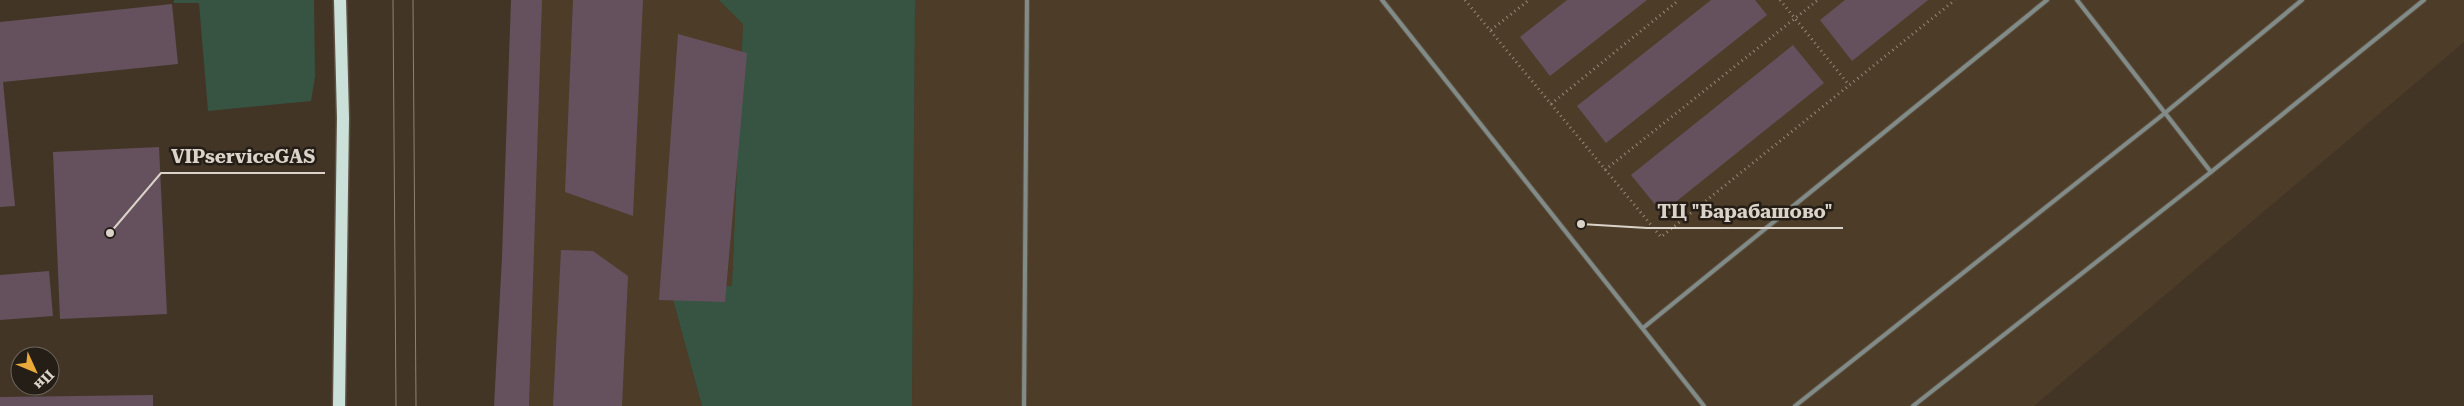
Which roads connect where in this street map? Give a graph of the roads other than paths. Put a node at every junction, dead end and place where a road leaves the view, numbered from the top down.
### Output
1 (340, 0) edge
2 (1026, 0) edge
3 (1382, 0) edge
4 (2047, 0) edge
5 (2077, 0) edge
6 (2302, 0) edge
7 (2424, 0) edge
8 (2166, 113) junction
9 (2211, 172) junction
10 (1643, 328) junction
11 (340, 406) edge
12 (1024, 406) edge
13 (1704, 406) edge
14 (1794, 406) edge
15 (1914, 406) edge

1 - 11 main road
2 - 12 lane
3 - 10 lane
4 - 10 lane
5 - 8 lane
6 - 8 lane
7 - 9 lane
8 - 9 lane
8 - 14 lane
9 - 15 lane
10 - 13 lane

